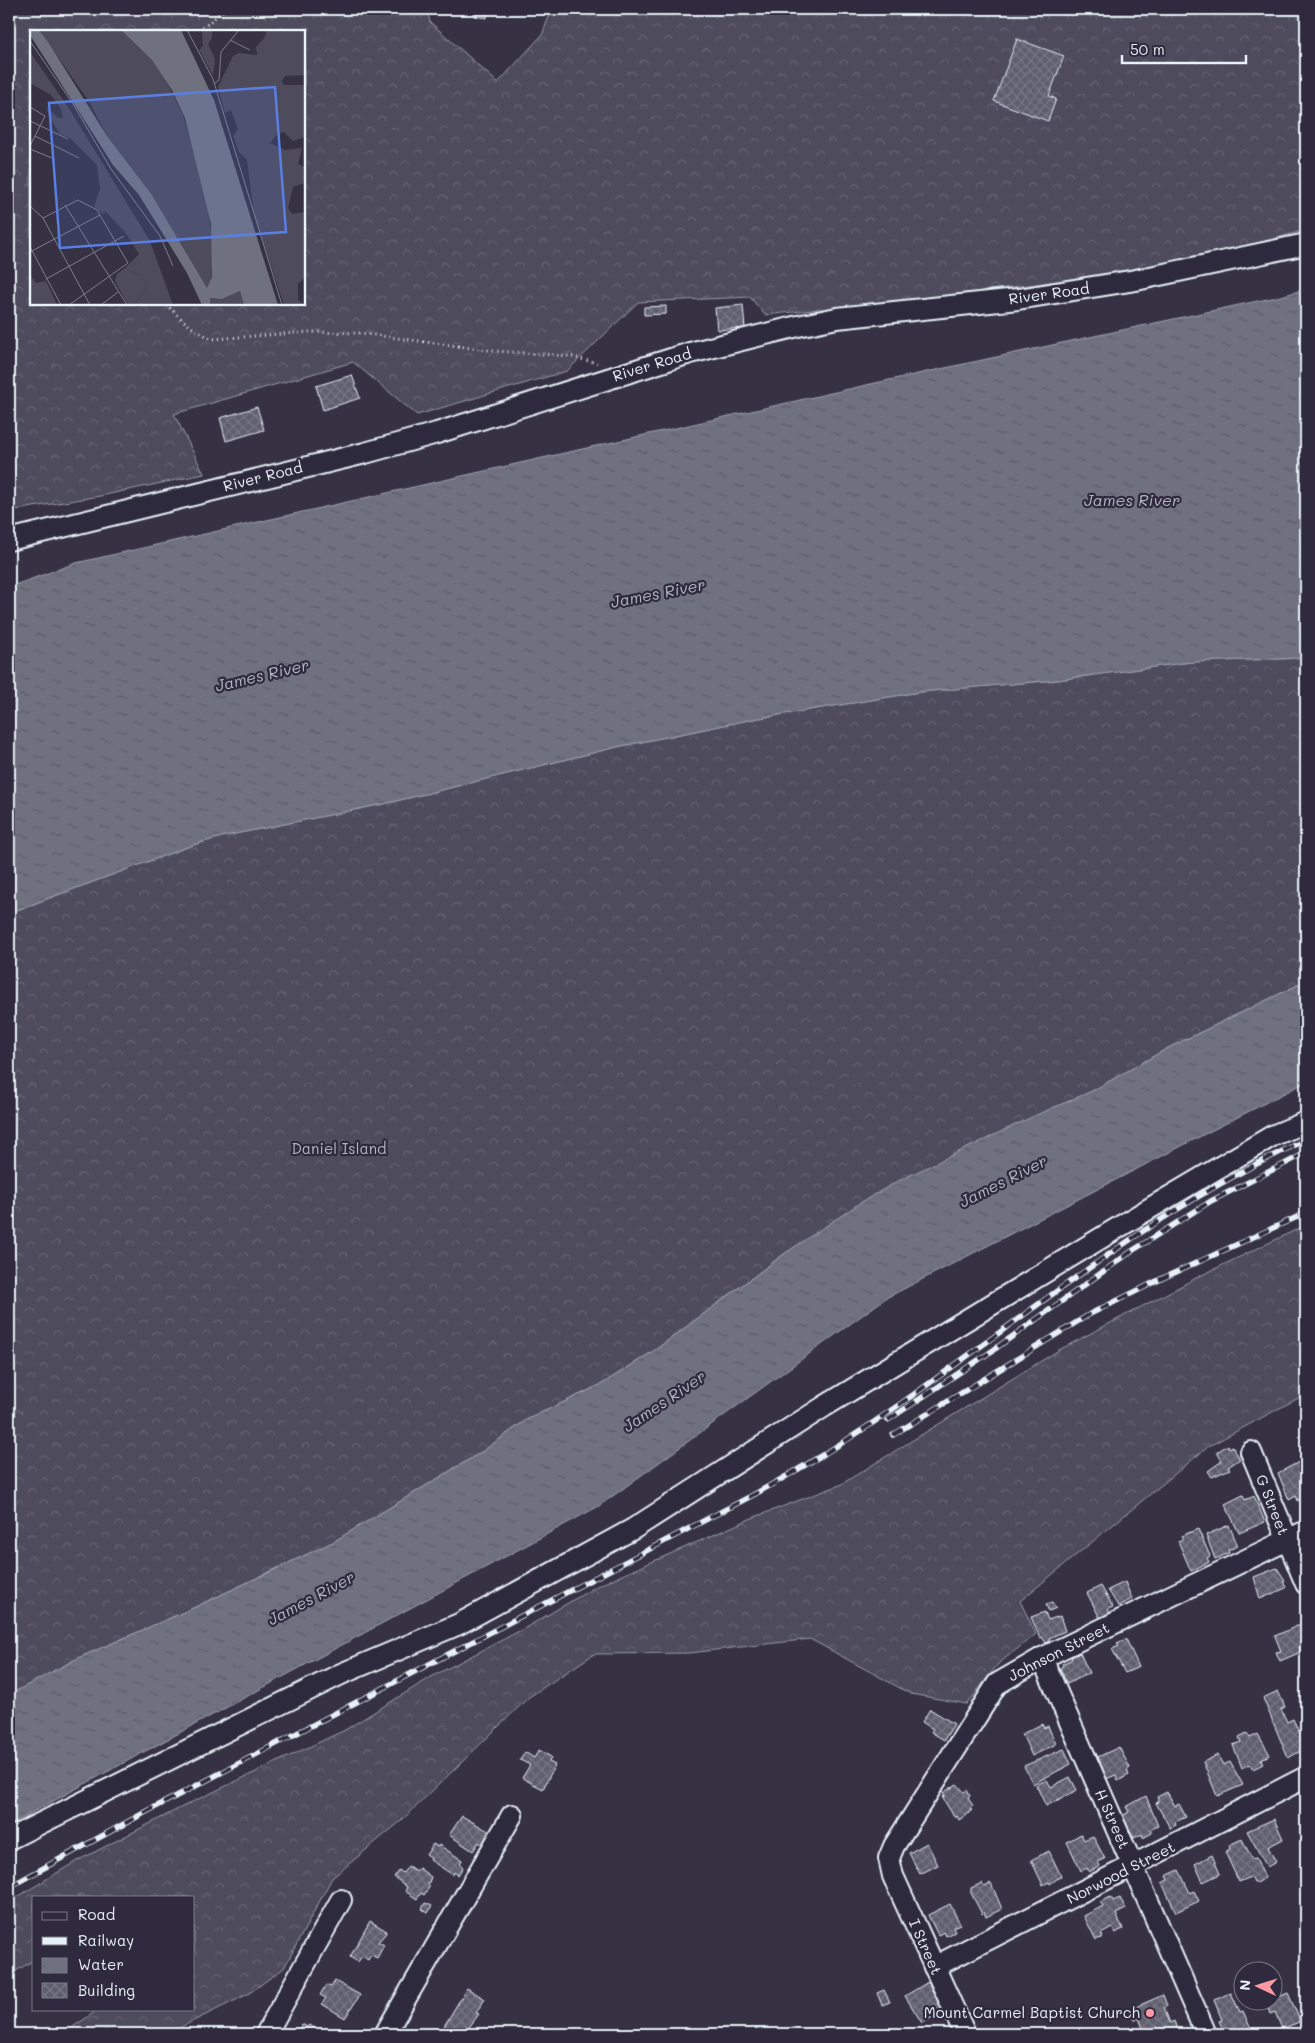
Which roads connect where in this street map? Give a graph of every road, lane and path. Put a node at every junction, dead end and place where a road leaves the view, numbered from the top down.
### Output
1 (225, 9) edge
2 (200, 30) edge
3 (1306, 244) edge
4 (167, 305) edge
5 (622, 374) junction
6 (9, 540) edge
7 (1306, 1122) edge
8 (1250, 1452) dead end
9 (1306, 1531) edge
10 (1287, 1541) junction
11 (1306, 1584) edge
12 (1042, 1658) junction
13 (1306, 1777) edge
14 (512, 1815) dead end
15 (9, 1839) edge
16 (890, 1858) joint
17 (1133, 1867) junction
18 (341, 1900) dead end
19 (934, 1967) junction
20 (266, 2034) edge
21 (386, 2034) edge
22 (965, 2034) edge
23 (1206, 2034) edge

1 - 2 path
3 - 5 street, River Road
4 - 5 path
5 - 6 street, River Road
7 - 15 street
8 - 10 street, G Street
9 - 10 street, Johnson Street
10 - 11 street, G Street
10 - 12 street, Johnson Street
12 - 16 street, Johnson Street
12 - 17 street, H Street
13 - 17 street, Norwood Street
14 - 21 street
16 - 19 street, I Street
17 - 19 street, Norwood Street
17 - 23 street, H Street
18 - 20 street
19 - 22 street, I Street

